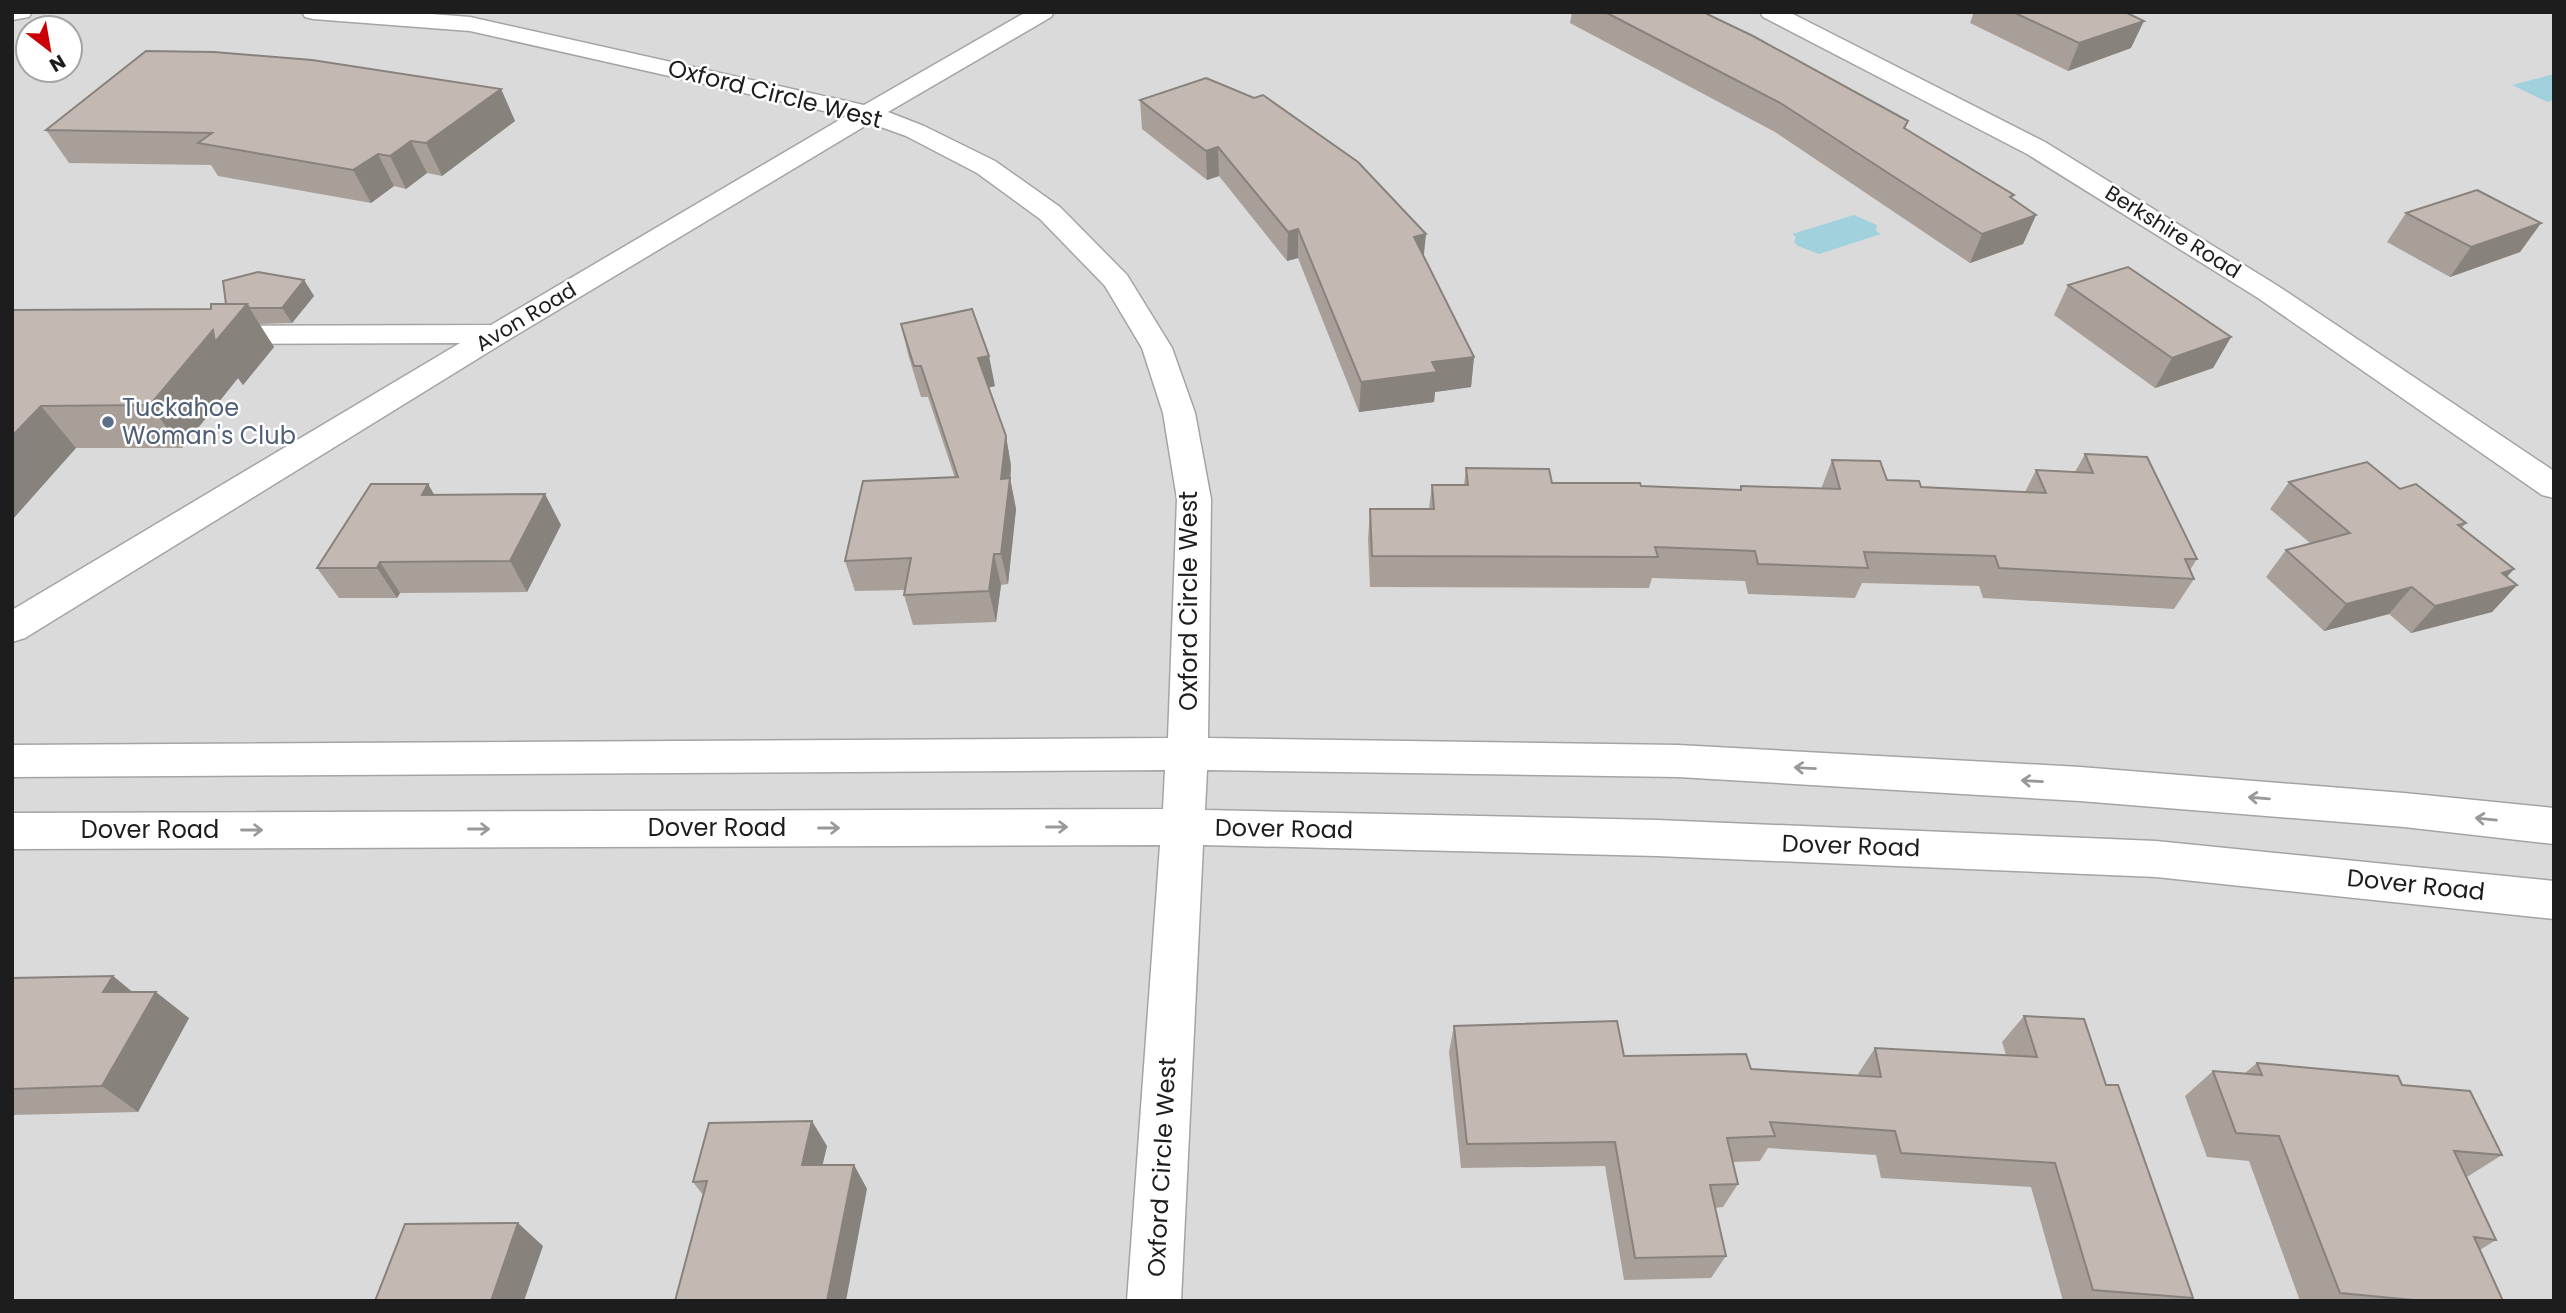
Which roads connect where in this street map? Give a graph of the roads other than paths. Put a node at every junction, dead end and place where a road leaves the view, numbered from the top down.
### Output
1 (21, 12) edge
2 (313, 12) edge
3 (1043, 12) edge
4 (1771, 12) edge
5 (12, 13) edge
6 (868, 113) junction
7 (497, 334) junction
8 (184, 335) edge
9 (2554, 487) edge
10 (12, 628) edge
11 (1187, 753) junction
12 (12, 761) edge
13 (2554, 826) edge
14 (1181, 827) junction
15 (12, 831) edge
16 (2554, 900) edge
17 (1154, 1301) edge

1 - 5 street
2 - 6 street, Oxford Circle West
3 - 6 street, Avon Road
4 - 9 street, Berkshire Road
6 - 7 street, Avon Road
6 - 11 street, Oxford Circle West
7 - 8 street
7 - 10 street, Avon Road
11 - 12 street
13 -> 11 street
11 - 14 street, Oxford Circle West
15 -> 14 street, Dover Road
14 - 16 street, Dover Road
14 - 17 street, Oxford Circle West

